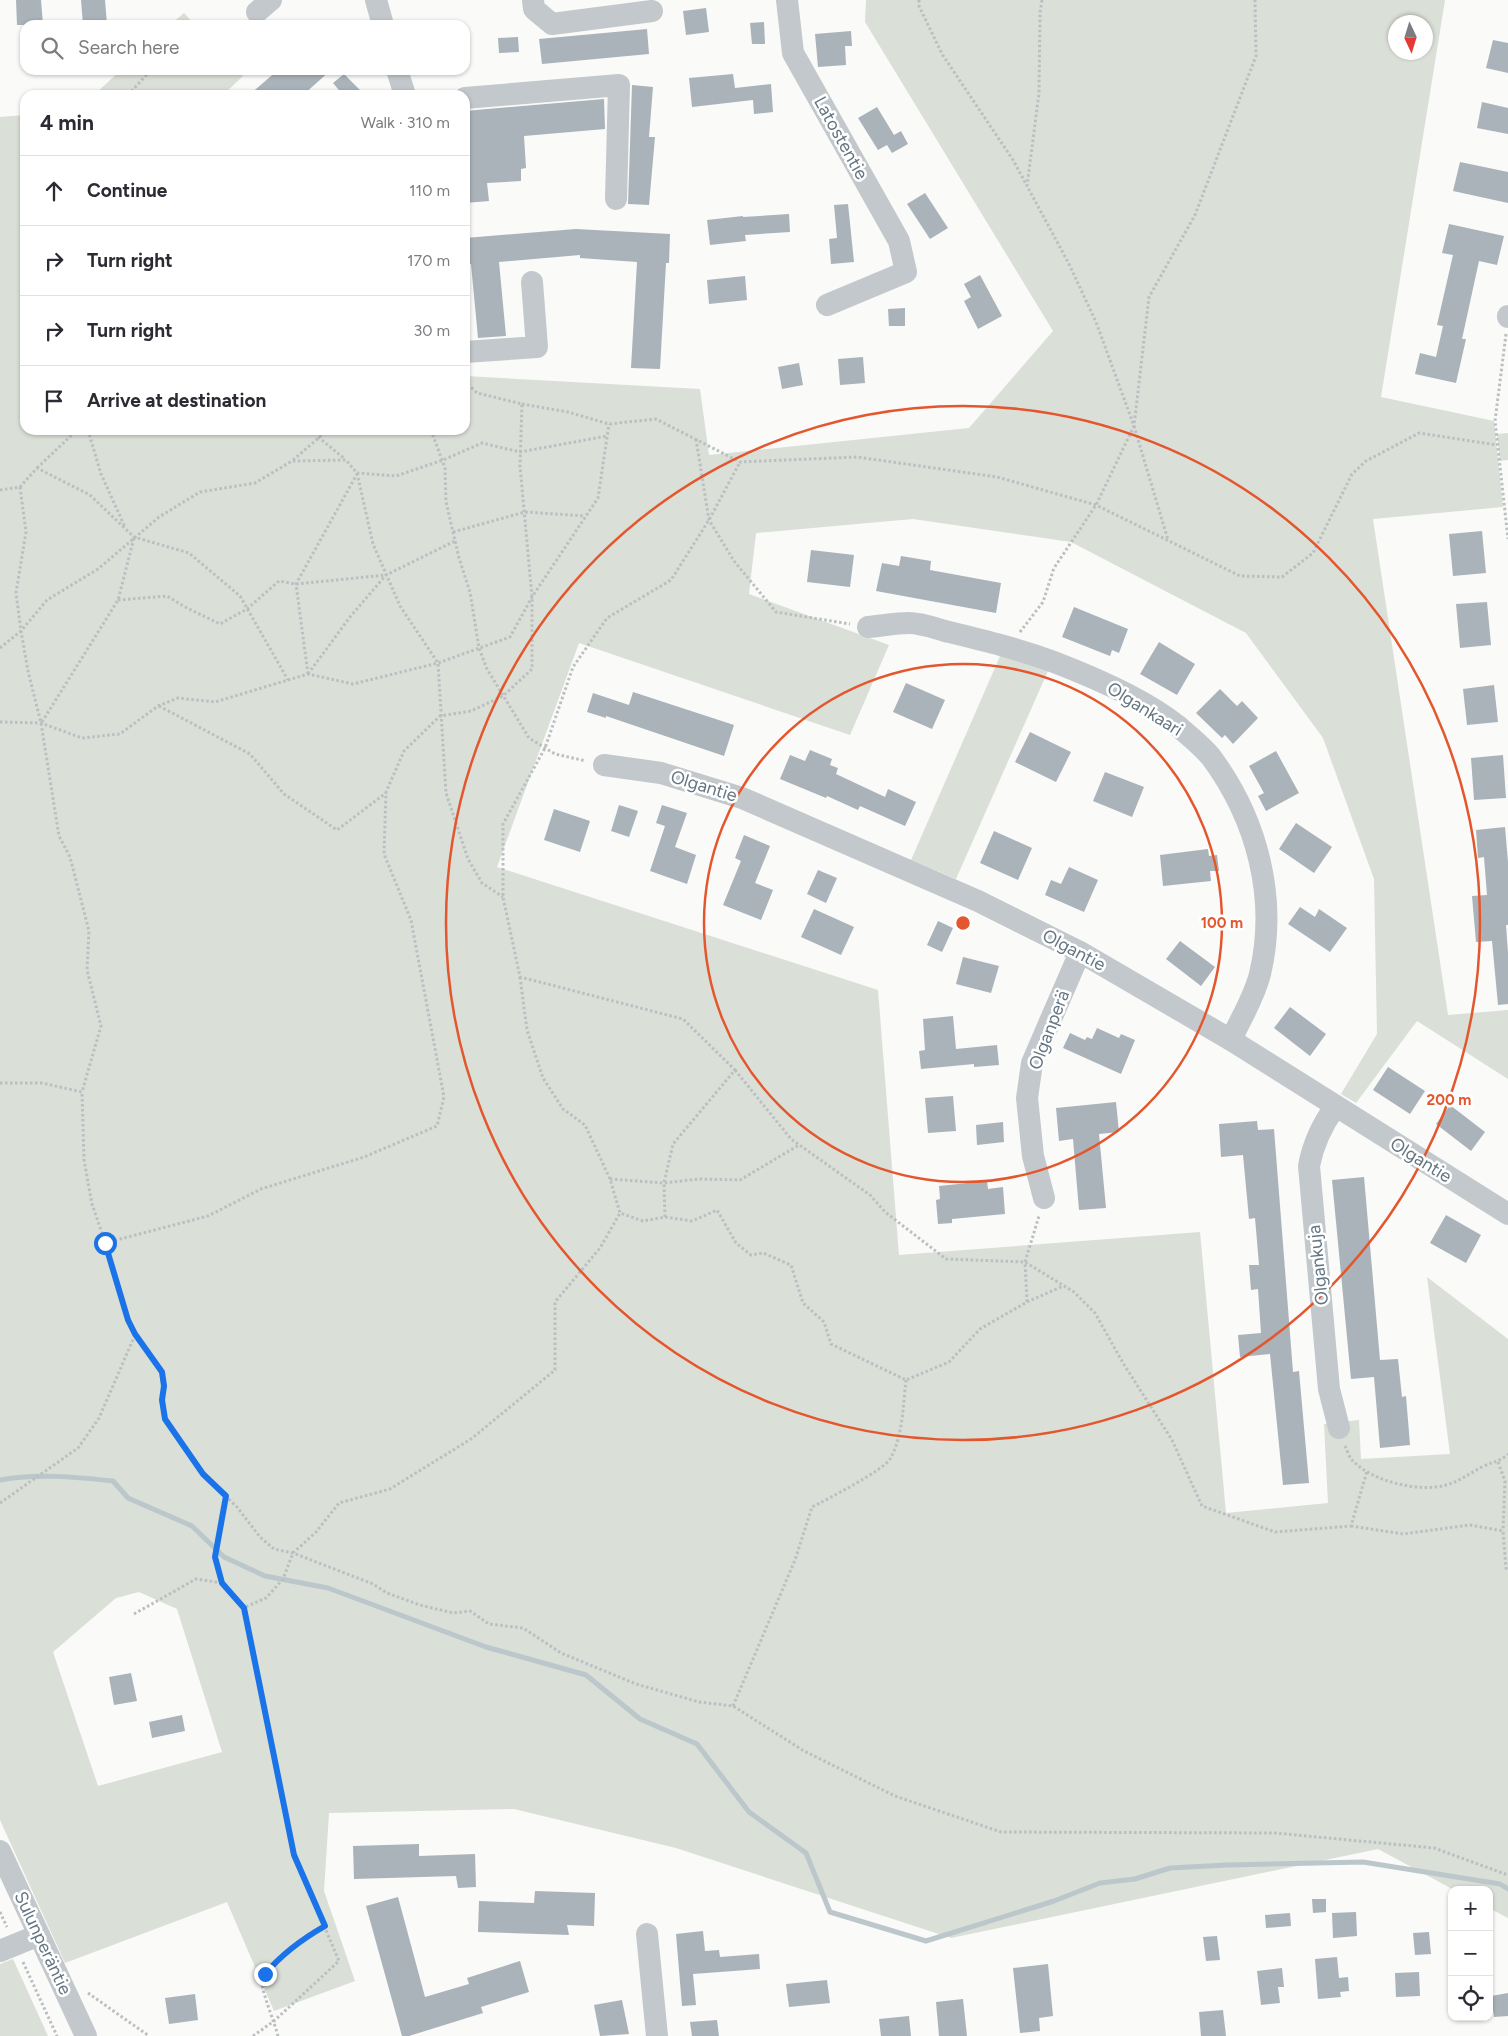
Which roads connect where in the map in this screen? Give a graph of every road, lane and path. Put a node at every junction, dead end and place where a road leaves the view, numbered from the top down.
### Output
1 (376, 0) edge
2 (533, 0) edge
3 (605, 0) edge
4 (787, 0) edge
5 (919, 0) edge
6 (1042, 0) edge
7 (1255, 0) edge
8 (382, 20) edge
9 (146, 75) edge
10 (399, 75) edge
11 (133, 90) edge
12 (403, 90) edge
13 (470, 98) edge
14 (1027, 186) junction
15 (616, 199) dead end
16 (532, 282) dead end
17 (827, 305) dead end
18 (1508, 317) edge
19 (470, 352) edge
20 (470, 386) edge
21 (522, 404) junction
22 (609, 424) junction
23 (1134, 426) junction
24 (72, 435) edge
25 (89, 435) edge
26 (321, 435) edge
27 (434, 435) edge
28 (607, 436) junction
29 (318, 437) junction
30 (696, 438) junction
31 (1497, 445) junction
32 (520, 452) junction
33 (346, 460) junction
34 (443, 460) junction
35 (292, 461) junction
36 (740, 462) junction
37 (37, 468) junction
38 (357, 473) junction
39 (20, 487) junction
40 (0, 490) edge
41 (1096, 505) junction
42 (524, 512) junction
43 (586, 516) junction
44 (709, 520) junction
45 (126, 530) junction
46 (453, 532) junction
47 (134, 537) junction
48 (1508, 540) edge
49 (455, 541) junction
50 (1168, 541) junction
51 (386, 575) junction
52 (296, 584) junction
53 (532, 597) junction
54 (118, 600) junction
55 (247, 609) junction
56 (868, 627) joint
57 (21, 631) junction
58 (1010, 647) junction
59 (0, 648) edge
60 (479, 648) junction
61 (438, 663) junction
62 (308, 674) junction
63 (288, 680) junction
64 (503, 696) junction
65 (158, 706) junction
66 (440, 716) junction
67 (0, 722) edge
68 (41, 723) junction
69 (546, 748) junction
70 (604, 764) joint
71 (386, 792) junction
72 (503, 897) junction
73 (1080, 952) junction
74 (520, 977) junction
75 (1231, 1040) junction
76 (735, 1070) junction
77 (0, 1083) edge
78 (82, 1092) junction
79 (1335, 1107) junction
80 (799, 1145) junction
81 (610, 1180) junction
82 (664, 1183) junction
83 (1044, 1198) joint
84 (620, 1213) junction
85 (1508, 1214) edge
86 (665, 1217) junction
87 (105, 1243) junction
88 (1025, 1262) junction
89 (1064, 1286) junction
90 (1027, 1302) junction
91 (135, 1334) junction
92 (906, 1380) junction
93 (1339, 1428) joint
94 (1508, 1454) edge
95 (1498, 1462) junction
96 (1367, 1471) junction
97 (226, 1496) junction
98 (0, 1503) edge
99 (1351, 1526) junction
100 (1504, 1531) junction
101 (293, 1553) junction
102 (1508, 1571) edge
103 (222, 1583) junction
104 (244, 1608) junction
105 (134, 1614) dead end
106 (733, 1706) junction
107 (0, 1851) edge
108 (1508, 1874) edge
109 (0, 1912) edge
110 (325, 1926) junction
111 (647, 1934) dead end
112 (39, 1935) junction
113 (7, 1948) edge
114 (64, 1989) junction
115 (274, 2021) junction
116 (57, 2036) edge
117 (86, 2036) edge
118 (149, 2036) edge
119 (253, 2036) edge
120 (278, 2036) edge
121 (657, 2036) edge

1 - 8 street
2 - 3 street
4 - 17 street, Latostentie
5 - 14 path
6 - 14 path
7 - 23 path
9 - 11 path
10 - 12 street
13 - 15 street
14 - 23 path
16 - 19 street
18 - 31 path
20 - 21 path
21 - 22 path
21 - 32 path
22 - 28 path
22 - 30 path
23 - 41 path
23 - 50 path
24 - 37 path
25 - 45 path
26 - 29 path
27 - 34 path
28 - 32 path
28 - 43 path
29 - 33 path
29 - 35 path
30 - 36 path
30 - 44 path
31 - 48 path
31 - 50 path
32 - 34 path
32 - 42 path
33 - 35 path
33 - 38 path
34 - 38 path
34 - 46 path
35 - 47 path
36 - 41 path
36 - 44 path
37 - 39 path
37 - 45 path
38 - 51 path
38 - 52 path
39 - 40 path
39 - 57 path
41 - 50 path
41 - 58 path
42 - 43 path
42 - 46 path
42 - 53 path
43 - 53 path
44 - 56 path
44 - 69 path
45 - 47 path
46 - 49 path
47 - 54 path
47 - 55 path
47 - 57 path
49 - 51 path
49 - 60 path
51 - 52 path
51 - 61 path
51 - 62 path
52 - 55 path
52 - 62 path
53 - 60 path
53 - 64 path
54 - 55 path
54 - 68 path
55 - 63 path
56 - 58 street, Olgankaari
57 - 59 path
57 - 68 path
58 - 75 street, Olgankaari
60 - 61 path
60 - 64 path
61 - 62 path
61 - 66 path
62 - 63 path
63 - 65 path
64 - 66 path
64 - 69 path
65 - 68 path
65 - 71 path
66 - 71 path
66 - 72 path
67 - 68 path
68 - 78 path
69 - 70 path
69 - 72 path
70 - 73 street, Olgantie
71 - 87 path
72 - 74 path
73 - 75 street, Olgantie
73 - 83 street, Olganperä
74 - 76 path
74 - 81 path
75 - 79 street, Olgantie
76 - 80 path
76 - 82 path
77 - 78 path
78 - 87 path
79 - 85 street, Olgantie
79 - 93 street, Olgankuja
80 - 82 path
80 - 88 path
81 - 82 path
81 - 84 path
82 - 86 path
83 - 88 path
84 - 86 path
84 - 101 path
86 - 92 path
87 - 91 path
88 - 89 path
88 - 90 path
89 - 90 path
89 - 99 path
90 - 92 path
91 - 97 path
91 - 98 path
92 - 106 path
93 - 96 path
94 - 95 path
95 - 96 path
95 - 100 path
96 - 99 path
97 - 101 path
97 - 103 path
99 - 100 path
100 - 102 path
101 - 104 path
101 - 106 path
103 - 104 path
103 - 105 path
104 - 110 path
106 - 108 path
107 - 112 street, Sulunperäntie
109 - 113 path, Sulunperäntie
110 - 115 path
110 - 115 path
111 - 121 street
112 - 113 street
112 - 114 street, Sulunperäntie
113 - 116 path, Sulunperäntie
114 - 117 street, Sulunperäntie
114 - 118 path
115 - 119 path
115 - 120 path

